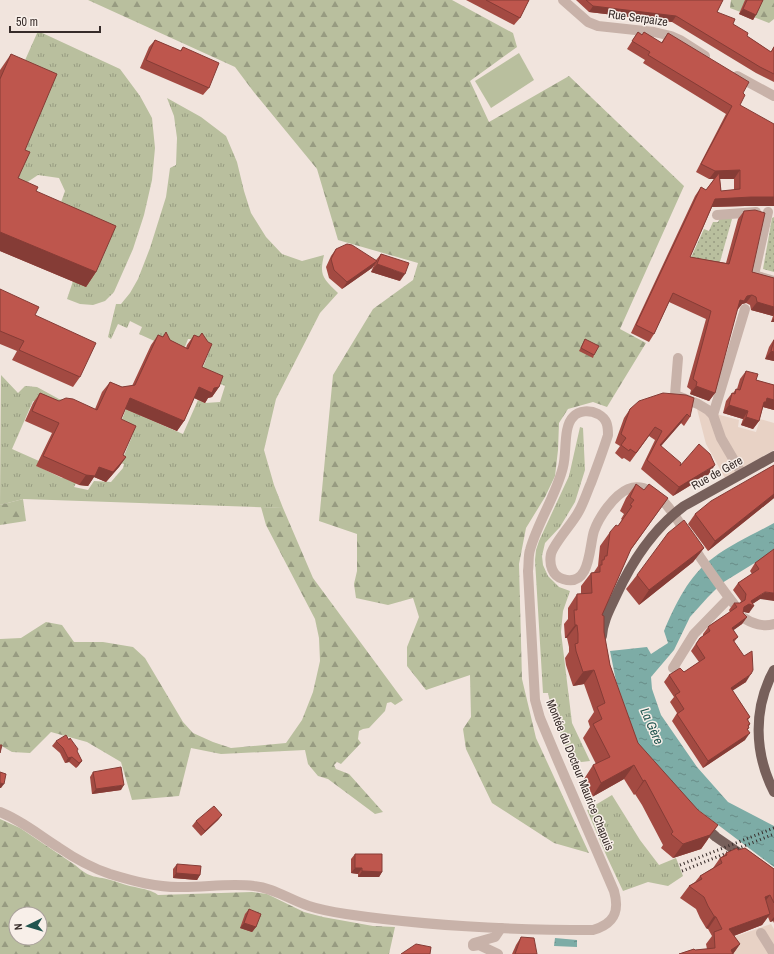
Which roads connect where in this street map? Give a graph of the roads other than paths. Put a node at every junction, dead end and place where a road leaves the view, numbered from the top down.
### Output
1 (563, 0) edge
2 (715, 62) edge
3 (728, 71) edge
4 (774, 96) edge
5 (771, 212) edge
6 (717, 215) dead end
7 (774, 280) edge
8 (744, 309) edge
9 (678, 358) dead end
10 (713, 415) junction
11 (774, 456) edge
12 (742, 474) junction
13 (674, 514) junction
14 (744, 618) edge
15 (774, 624) edge
16 (603, 644) edge
17 (673, 668) dead end
18 (774, 670) edge
19 (774, 792) edge
20 (0, 812) edge
21 (694, 818) edge
22 (752, 861) edge
23 (501, 928) junction
24 (761, 933) dead end
25 (498, 954) edge
26 (774, 954) edge

1 - 2 street, Rue Serpaize
3 - 4 street
5 - 6 street
5 - 7 street
8 - 10 street
9 - 10 street
10 - 12 street
11 - 12 main road, Rue de Gère
12 - 13 main road, Rue de Gère
13 - 16 main road, Rue de Gère
13 - 17 street
13 - 23 street, Montée du Docteur Maurice Chapuis
14 - 15 street
18 - 19 main road
20 - 23 street, Montée du Docteur Maurice Chapuis
21 - 22 main road
23 - 25 street
24 - 26 street

